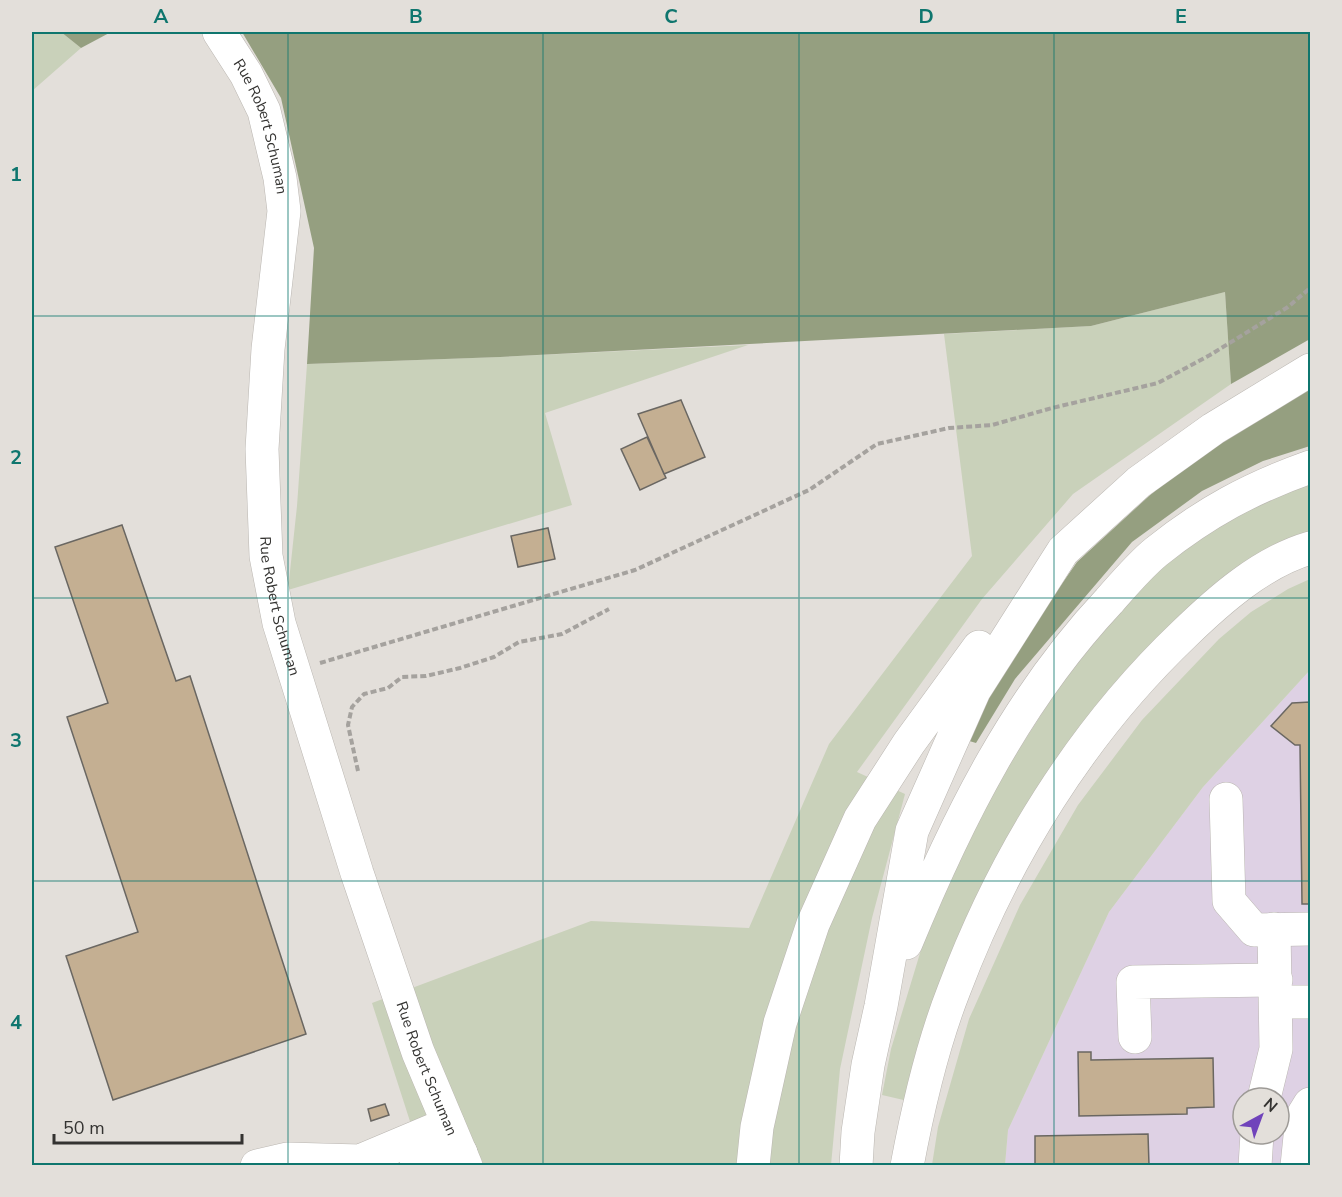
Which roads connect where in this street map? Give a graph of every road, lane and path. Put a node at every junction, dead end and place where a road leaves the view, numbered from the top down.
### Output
1 (219, 32) edge
2 (1311, 288) edge
3 (1311, 370) edge
4 (1311, 466) edge
5 (1311, 548) edge
6 (1063, 551) junction
7 (609, 609) dead end
8 (318, 663) dead end
9 (360, 779) dead end
10 (1226, 799) dead end
11 (1274, 929) junction
12 (1311, 929) edge
13 (1276, 991) junction
14 (1311, 1002) edge
15 (881, 1006) junction
16 (1135, 1037) dead end
17 (1267, 1086) edge
18 (1311, 1104) edge
19 (1256, 1146) edge
20 (458, 1148) edge
21 (359, 1163) edge
22 (257, 1166) edge
23 (416, 1166) edge
24 (753, 1166) edge
25 (856, 1166) edge
26 (907, 1166) edge
27 (1255, 1166) edge
28 (1297, 1166) edge

1 - 20 main road, Rue Robert Schuman
2 - 8 path
3 - 6 main road
4 - 15 main road
5 - 26 main road
6 - 15 main road
6 - 24 main road
7 - 9 path
10 - 11 main road
11 - 12 main road
11 - 13 main road
13 - 14 main road
13 - 16 main road
13 - 17 main road
15 - 25 main road
18 - 28 main road
19 - 27 main road
20 - 21 main road
20 - 23 main road
21 - 22 main road

